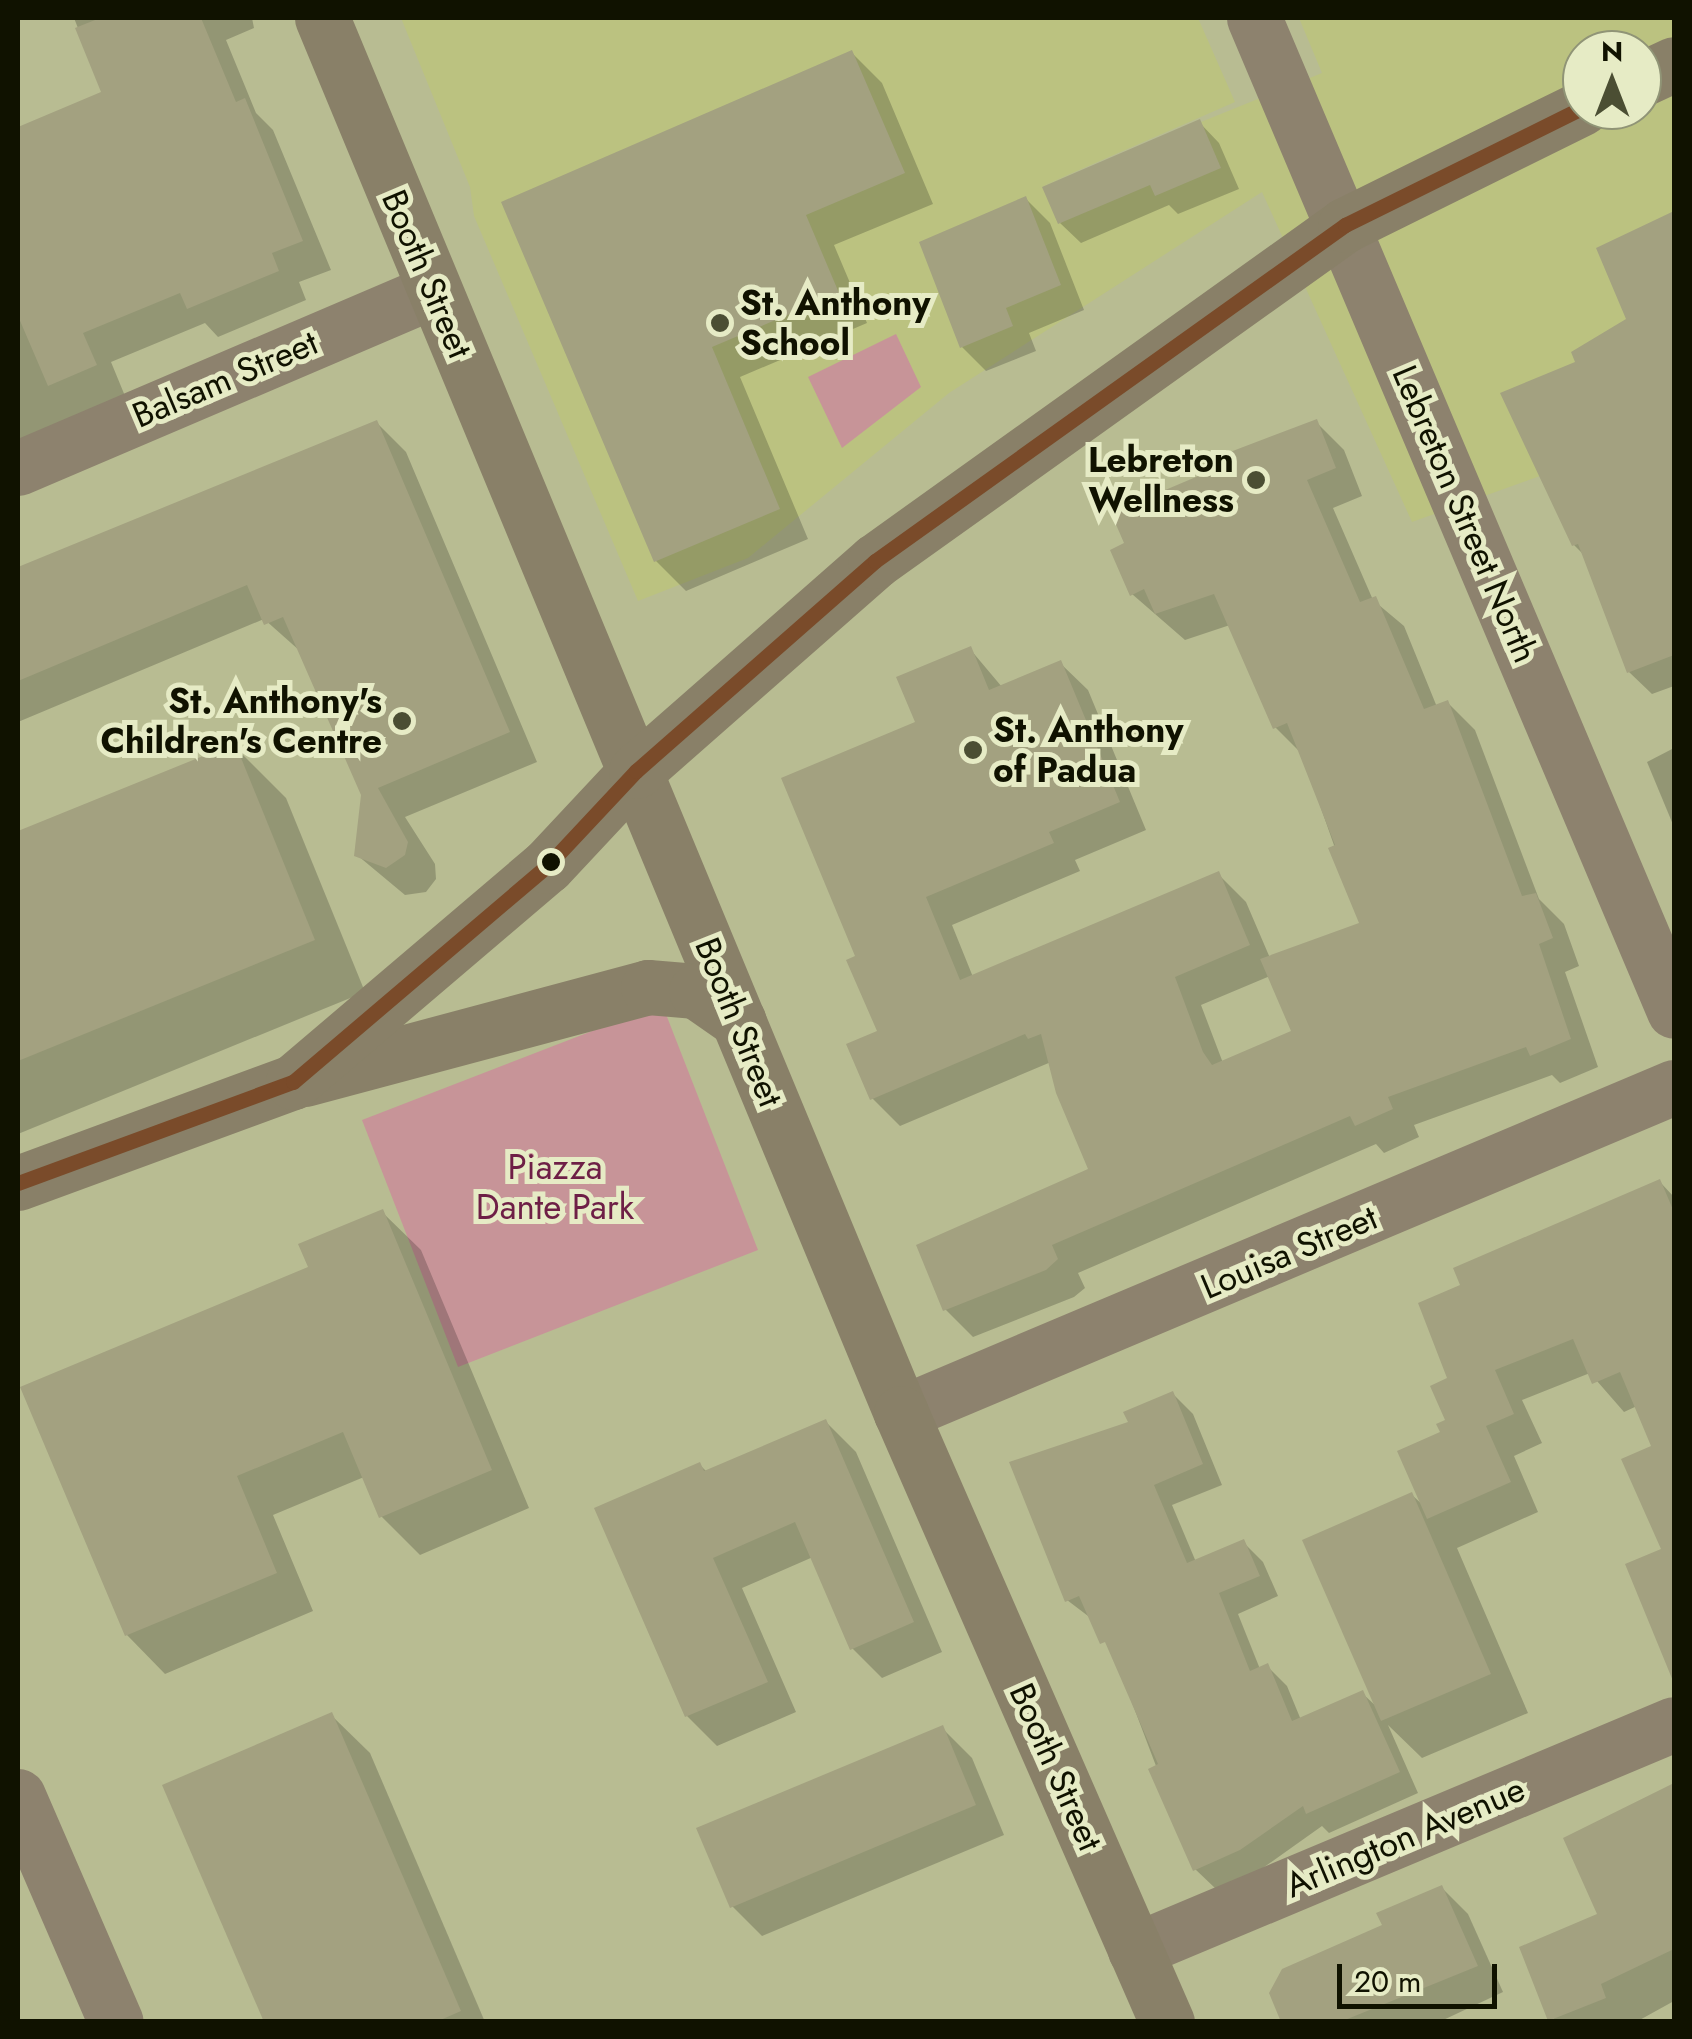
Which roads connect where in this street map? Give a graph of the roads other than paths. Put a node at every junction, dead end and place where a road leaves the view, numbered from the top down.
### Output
1 (322, 18) edge
2 (1254, 18) edge
3 (1562, 118) edge
4 (1345, 225) junction
5 (434, 290) junction
6 (18, 468) edge
7 (636, 772) junction
8 (1674, 1011) edge
9 (739, 1021) junction
10 (293, 1082) junction
11 (1674, 1087) edge
12 (18, 1182) edge
13 (901, 1413) junction
14 (1674, 1724) edge
15 (18, 1796) edge
16 (1135, 1950) junction
17 (116, 2022) edge
18 (1167, 2022) edge

1 - 5 main road, Booth Street
2 - 4 street, Lebreton Street North
3 - 4 main road
4 - 7 main road
4 - 8 street, Lebreton Street North
5 - 6 street, Balsam Street
5 - 7 main road, Booth Street
7 - 9 main road, Booth Street
7 - 10 main road
9 - 10 main road
9 - 13 main road, Booth Street
10 - 12 main road
11 - 13 street, Louisa Street
13 - 16 main road, Booth Street
14 - 16 street, Arlington Avenue
15 - 17 street
16 - 18 main road, Booth Street

